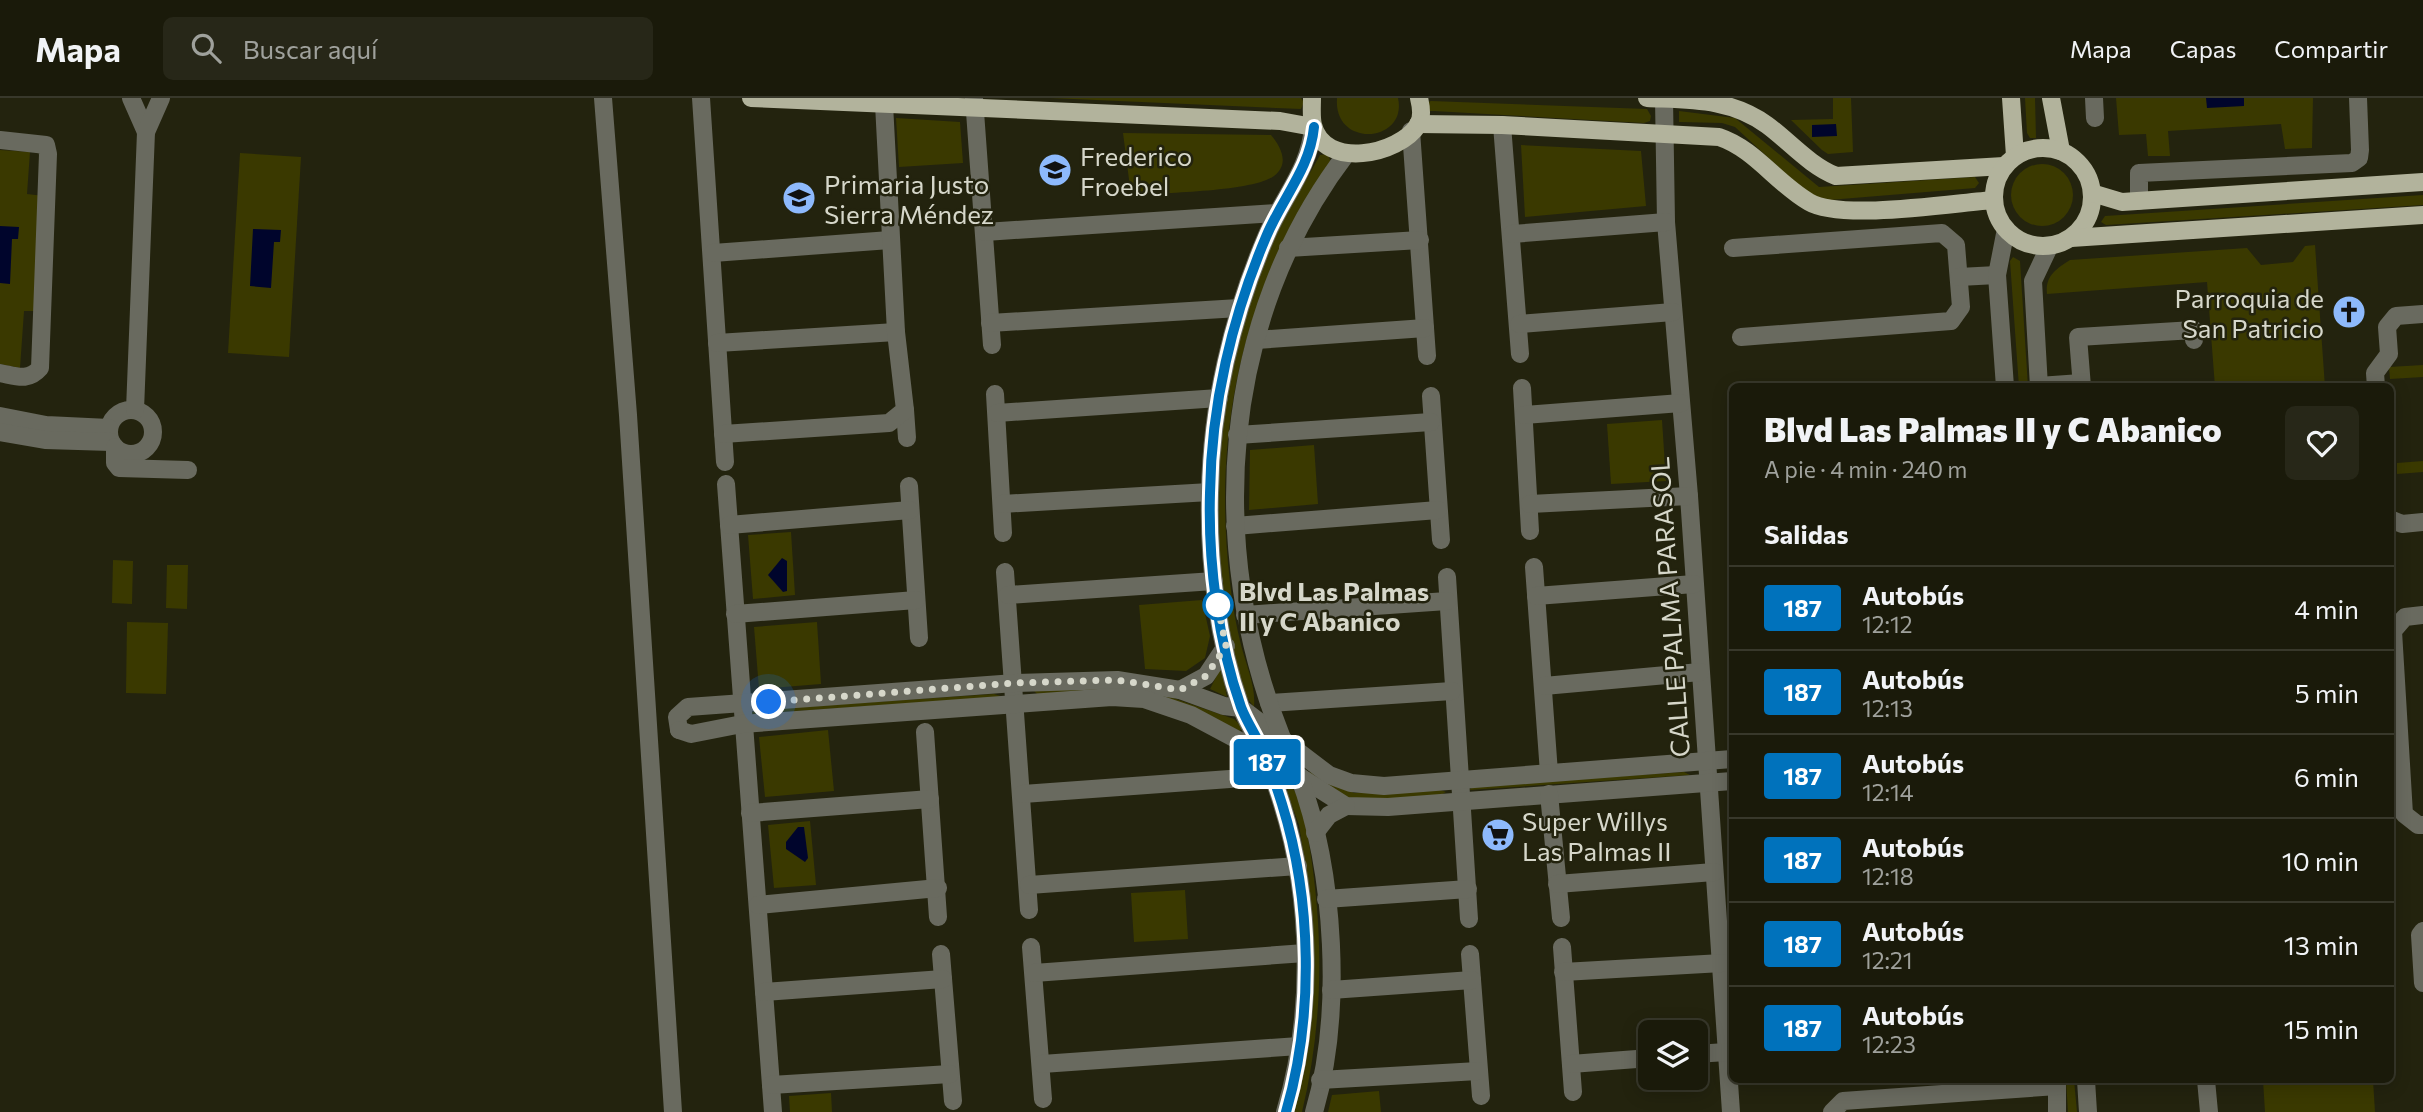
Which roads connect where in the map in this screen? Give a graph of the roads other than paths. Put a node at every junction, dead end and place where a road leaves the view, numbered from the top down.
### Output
1 (131, 98) edge
2 (161, 98) edge
3 (603, 98) edge
4 (701, 98) edge
5 (751, 98) edge
6 (1312, 98) edge
7 (1419, 98) edge
8 (1647, 98) edge
9 (2011, 98) edge
10 (2050, 98) edge
11 (2094, 98) edge
12 (2358, 98) edge
13 (1664, 99) edge
14 (975, 103) edge
15 (884, 104) junction
16 (2095, 118) dead end
17 (1502, 125) junction
18 (1314, 127) junction
19 (1415, 127) junction
20 (146, 132) junction
21 (1666, 133) junction
22 (0, 140) edge
23 (2061, 151) junction
24 (1347, 153) junction
25 (2010, 161) junction
26 (2423, 182) edge
27 (2139, 192) junction
28 (2092, 193) junction
29 (1994, 200) junction
30 (1277, 213) junction
31 (2423, 215) edge
32 (1666, 222) junction
33 (2006, 229) junction
34 (985, 232) junction
35 (1512, 234) junction
36 (2071, 238) junction
37 (890, 240) junction
38 (1420, 240) junction
39 (2049, 247) junction
40 (1288, 248) junction
41 (1733, 248) dead end
42 (713, 253) junction
43 (1997, 275) junction
44 (1959, 277) junction
45 (1239, 308) junction
46 (1673, 312) junction
47 (2423, 314) edge
48 (990, 323) junction
49 (1519, 324) junction
50 (1425, 328) junction
51 (896, 332) junction
52 (1741, 337) dead end
53 (1256, 340) junction
54 (2194, 340) dead end
55 (717, 343) junction
56 (992, 345) dead end
57 (1520, 354) dead end
58 (1427, 356) dead end
59 (0, 373) edge
60 (2006, 383) edge
61 (2039, 383) edge
62 (2082, 383) edge
63 (2376, 383) edge
64 (1522, 388) dead end
65 (995, 394) dead end
66 (1432, 396) dead end
67 (1219, 398) junction
68 (1681, 403) junction
69 (135, 410) junction
70 (905, 410) junction
71 (997, 413) junction
72 (1524, 415) junction
73 (0, 416) edge
74 (1431, 422) junction
75 (0, 432) edge
76 (723, 434) junction
77 (1237, 435) junction
78 (907, 438) dead end
79 (112, 439) junction
80 (724, 462) dead end
81 (188, 470) dead end
82 (726, 484) dead end
83 (909, 486) dead end
84 (1210, 492) junction
85 (1689, 496) junction
86 (1002, 504) junction
87 (1530, 504) junction
88 (910, 510) junction
89 (1438, 510) junction
90 (2394, 521) edge
91 (2423, 522) edge
92 (729, 525) junction
93 (1235, 526) junction
94 (1530, 531) dead end
95 (1003, 533) dead end
96 (1441, 540) dead end
97 (1534, 567) dead end
98 (1006, 572) dead end
99 (1447, 577) dead end
100 (1213, 581) junction
101 (1694, 584) junction
102 (1008, 595) junction
103 (1536, 597) junction
104 (916, 600) junction
105 (1447, 601) junction
106 (735, 614) junction
107 (1245, 615) junction
108 (2423, 615) edge
109 (2394, 630) edge
110 (919, 638) dead end
111 (1226, 646) junction
112 (2394, 648) edge
113 (1700, 672) junction
114 (1014, 683) junction
115 (1544, 686) junction
116 (1180, 690) junction
117 (1451, 691) junction
118 (741, 697) junction
119 (1269, 703) junction
120 (1015, 705) junction
121 (1241, 708) junction
122 (679, 730) junction
123 (743, 732) junction
124 (925, 732) dead end
125 (1280, 735) junction
126 (649, 739) junction
127 (1264, 754) junction
128 (1729, 759) edge
129 (1706, 763) junction
130 (1549, 773) junction
131 (1271, 776) junction
132 (1300, 779) junction
133 (1458, 781) junction
134 (1729, 781) edge
135 (1709, 783) junction
136 (1023, 794) junction
137 (1549, 794) junction
138 (930, 799) junction
139 (1460, 802) junction
140 (1346, 806) junction
141 (750, 813) junction
142 (2423, 825) edge
143 (1315, 833) junction
144 (1298, 866) junction
145 (1714, 872) junction
146 (1557, 884) junction
147 (1029, 885) junction
148 (937, 888) junction
149 (1468, 890) junction
150 (1326, 899) junction
151 (758, 905) junction
152 (1029, 910) dead end
153 (938, 917) dead end
154 (1561, 918) dead end
155 (1469, 919) dead end
156 (2423, 932) edge
157 (1031, 947) dead end
158 (1562, 947) dead end
159 (1305, 953) junction
160 (941, 954) dead end
161 (1470, 954) dead end
162 (1721, 963) junction
163 (1563, 972) junction
164 (1034, 973) junction
165 (943, 979) junction
166 (1472, 980) junction
167 (2423, 983) edge
168 (1331, 990) junction
169 (764, 992) junction
170 (1299, 1046) junction
171 (1726, 1052) junction
172 (1708, 1053) edge
173 (1638, 1059) edge
174 (1042, 1064) junction
175 (1571, 1064) junction
176 (1478, 1071) junction
177 (950, 1074) junction
178 (1320, 1080) junction
179 (2057, 1083) edge
180 (2086, 1083) edge
181 (2206, 1083) edge
182 (771, 1085) junction
183 (1573, 1092) dead end
184 (1481, 1096) dead end
185 (1043, 1099) dead end
186 (953, 1101) dead end
187 (673, 1112) edge
188 (773, 1112) edge
189 (1286, 1112) edge
190 (1314, 1112) edge
191 (1731, 1112) edge
192 (1832, 1112) edge
193 (2057, 1112) edge
194 (2088, 1112) edge
195 (2209, 1112) edge

1 - 20 street
2 - 20 street
3 - 126 street
4 - 42 street
5 - 15 main road
6 - 18 main road
7 - 19 main road
8 - 13 main road
9 - 25 main road
10 - 23 main road
11 - 16 street
12 - 27 street
13 - 21 street, CALLE PALMA PARASOL
13 - 25 main road
14 - 15 main road
14 - 18 main road
14 - 34 street
15 - 37 street
17 - 19 main road
17 - 21 main road
17 - 35 street
18 - 24 main road
18 - 30 street
19 - 24 main road
19 - 38 street
20 - 69 street
21 - 29 main road
21 - 32 street, CALLE PALMA PARASOL
22 - 59 street
23 - 25 main road
23 - 28 main road
24 - 40 street
25 - 29 main road
26 - 27 main road
27 - 28 main road
28 - 36 main road
29 - 33 main road
30 - 34 street
30 - 45 street
31 - 36 main road
32 - 35 street
32 - 46 street, CALLE PALMA PARASOL
33 - 39 main road
33 - 43 street
34 - 48 street
35 - 49 street
36 - 39 main road
37 - 42 street
37 - 51 street
38 - 40 street
38 - 50 street
39 - 61 street
40 - 53 street
41 - 44 street
42 - 55 street
43 - 44 street
43 - 60 street
44 - 52 street
45 - 48 street
45 - 67 street
46 - 49 street
46 - 68 street, CALLE PALMA PARASOL
47 - 63 street
48 - 56 street
49 - 57 street
50 - 53 street
50 - 58 street
51 - 55 street
51 - 70 street
53 - 77 street
54 - 62 street
55 - 76 street
64 - 72 street
65 - 71 street
66 - 74 street
67 - 71 street
67 - 84 street
68 - 72 street
68 - 85 street, CALLE PALMA PARASOL
69 - 79 street
69 - 79 street
70 - 76 street
70 - 78 street
71 - 86 street
72 - 87 street
73 - 79 street
74 - 77 street
74 - 89 street
75 - 79 street
76 - 80 street
77 - 93 street
79 - 81 street
82 - 92 street
83 - 88 street
84 - 86 street
84 - 100 street
85 - 87 street
85 - 101 street, CALLE PALMA PARASOL
86 - 95 street
87 - 94 street
88 - 92 street
88 - 104 street
89 - 93 street
89 - 96 street
90 - 91 street
92 - 106 street
93 - 107 street
97 - 103 street
98 - 102 street
99 - 105 street
100 - 102 street
100 - 111 street
101 - 103 street
101 - 113 street, CALLE PALMA PARASOL
102 - 114 street
103 - 115 street
104 - 106 street
104 - 110 street
105 - 107 street
105 - 117 street
106 - 118 street
107 - 119 street
108 - 109 street
111 - 116 street
111 - 121 street
112 - 142 street
113 - 115 street
113 - 129 street, CALLE PALMA PARASOL
114 - 116 street
114 - 118 street
114 - 120 street
115 - 130 street
116 - 121 street
117 - 119 street
117 - 133 street
118 - 122 street
118 - 123 street
119 - 125 street
120 - 123 street
120 - 127 street
120 - 136 street
121 - 125 street
121 - 127 street
122 - 123 street
122 - 126 street
123 - 141 street
124 - 138 street
125 - 132 street
125 - 133 street
126 - 187 street
127 - 131 street
127 - 132 street
128 - 129 street
129 - 130 street
129 - 135 street, CALLE PALMA PARASOL
130 - 133 street
131 - 136 street
131 - 144 street
132 - 140 street
132 - 143 street
133 - 139 street
134 - 135 street
135 - 137 street
135 - 145 street, CALLE PALMA PARASOL
136 - 147 street
137 - 139 street
137 - 146 street
138 - 141 street
138 - 148 street
139 - 140 street
139 - 149 street
140 - 143 street
141 - 151 street
143 - 150 street
144 - 147 street
144 - 159 street
145 - 146 street
145 - 162 street, CALLE PALMA PARASOL
146 - 154 street
147 - 152 street
148 - 151 street
148 - 153 street
149 - 150 street
149 - 155 street
150 - 168 street
151 - 169 street
156 - 167 street
157 - 164 street
158 - 163 street
159 - 164 street
159 - 170 street
160 - 165 street
161 - 166 street
162 - 163 street
162 - 171 street, CALLE PALMA PARASOL
163 - 175 street
164 - 174 street
165 - 169 street
165 - 177 street
166 - 168 street
166 - 176 street
168 - 178 street
169 - 182 street
170 - 174 street
170 - 189 street
171 - 172 street
171 - 191 street, CALLE PALMA PARASOL
173 - 175 street
174 - 185 street
175 - 183 street
176 - 178 street
176 - 184 street
177 - 182 street
177 - 186 street
178 - 190 street
179 - 192 street
179 - 193 street
180 - 194 street
181 - 195 street
182 - 188 street

